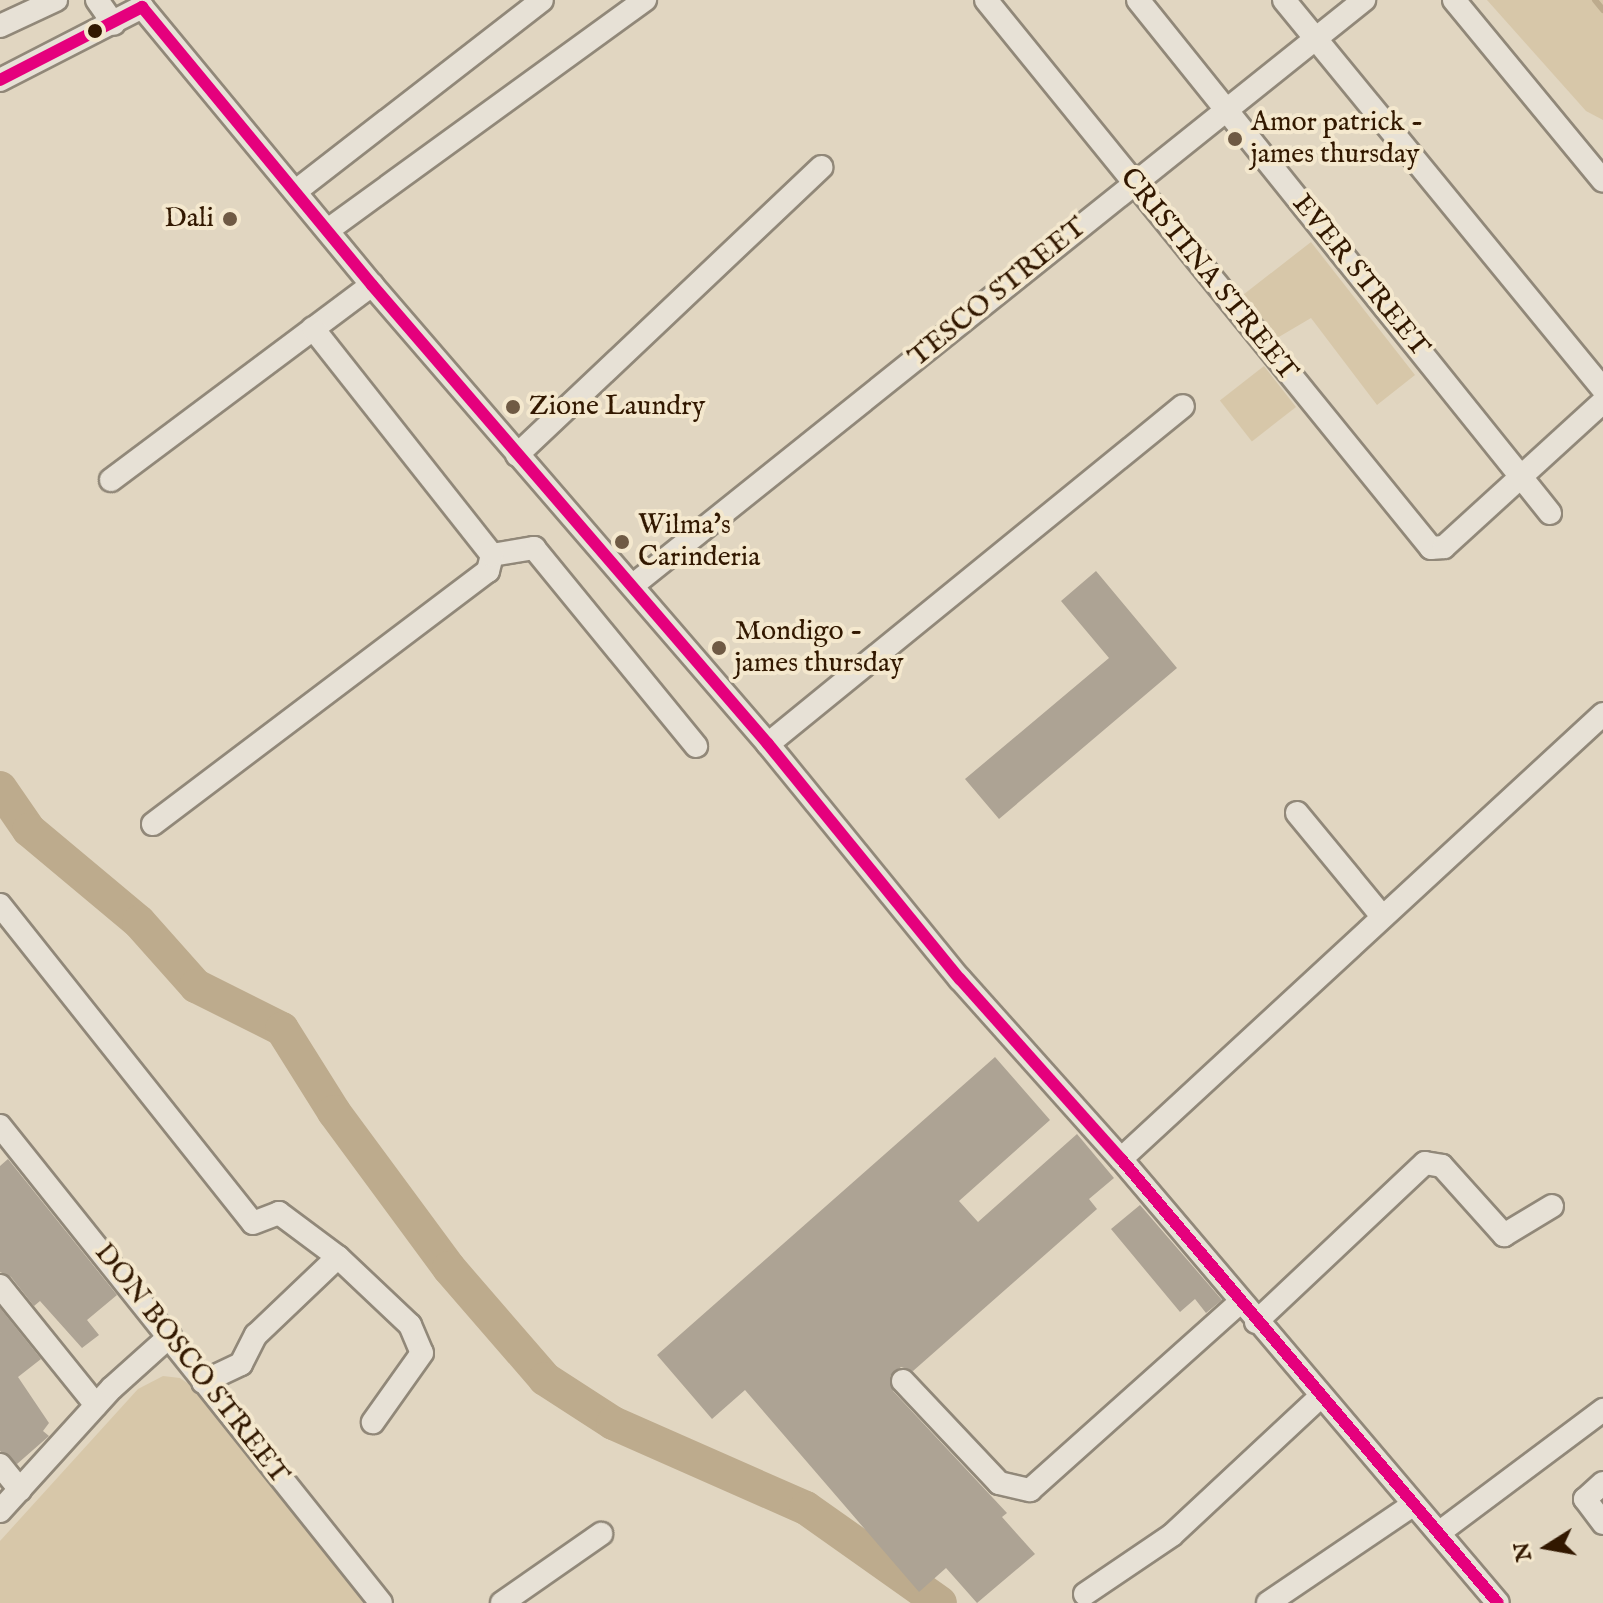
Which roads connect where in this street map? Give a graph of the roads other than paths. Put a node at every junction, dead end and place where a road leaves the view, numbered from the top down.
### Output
1 (56, 0) edge
2 (97, 0) edge
3 (542, 0) edge
4 (645, 0) edge
5 (986, 0) edge
6 (1138, 0) edge
7 (1284, 0) edge
8 (1364, 0) edge
9 (1454, 0) edge
10 (148, 4) edge
11 (114, 24) junction
12 (0, 26) edge
13 (1314, 38) junction
14 (0, 80) edge
15 (1226, 110) junction
16 (822, 167) dead end
17 (1603, 181) edge
18 (1133, 184) junction
19 (296, 191) junction
20 (328, 230) junction
21 (372, 285) junction
22 (313, 328) junction
23 (1603, 389) edge
24 (1603, 402) edge
25 (1183, 406) dead end
26 (517, 455) junction
27 (1523, 477) junction
28 (111, 480) dead end
29 (1550, 513) dead end
30 (492, 555) junction
31 (632, 586) junction
32 (1603, 714) edge
33 (768, 744) junction
34 (696, 746) dead end
35 (1297, 813) dead end
36 (153, 824) dead end
37 (0, 905) edge
38 (1382, 916) junction
39 (0, 1126) edge
40 (1121, 1159) junction
41 (1552, 1206) dead end
42 (338, 1257) junction
43 (0, 1286) edge
44 (1239, 1303) junction
45 (1256, 1322) junction
46 (170, 1336) junction
47 (903, 1381) dead end
48 (203, 1382) junction
49 (1320, 1397) junction
50 (96, 1405) junction
51 (1603, 1410) edge
52 (373, 1422) dead end
53 (0, 1465) edge
54 (1603, 1483) edge
55 (20, 1490) junction
56 (1413, 1505) junction
57 (0, 1511) edge
58 (1603, 1523) edge
59 (1440, 1532) junction
60 (601, 1534) dead end
61 (1085, 1594) dead end
62 (381, 1603) edge
63 (502, 1603) edge
64 (1268, 1603) edge
65 (1498, 1603) edge

1 - 12 street
2 - 11 street
3 - 19 street
4 - 20 street
5 - 18 street, CRISTINA STREET
6 - 15 street, EVER STREET
7 - 13 street
8 - 13 street, TESCO STREET
9 - 17 street
10 - 11 street
10 - 19 street
11 - 14 street
13 - 15 street, TESCO STREET
13 - 23 street
15 - 18 street, TESCO STREET
15 - 27 street, EVER STREET
16 - 26 street
18 - 27 street, CRISTINA STREET
18 - 31 street, TESCO STREET
19 - 20 street
20 - 21 street
21 - 22 street
21 - 26 street
22 - 28 street
22 - 30 street
24 - 27 street
25 - 33 street
26 - 31 street
27 - 29 street, EVER STREET
30 - 34 street
30 - 36 street
31 - 33 street
32 - 38 street
33 - 40 street
35 - 38 street
37 - 42 street
38 - 40 street
39 - 46 street, DON BOSCO STREET
40 - 44 street
41 - 45 street
42 - 48 street
42 - 52 street
43 - 50 street
44 - 45 street
44 - 47 street
45 - 49 street
46 - 48 street, DON BOSCO STREET
46 - 50 street
48 - 62 street, DON BOSCO STREET
49 - 56 street
49 - 61 street
50 - 55 street
51 - 59 street
53 - 55 street
54 - 58 street
55 - 57 street
56 - 59 street
56 - 64 street
59 - 65 street
60 - 63 street

